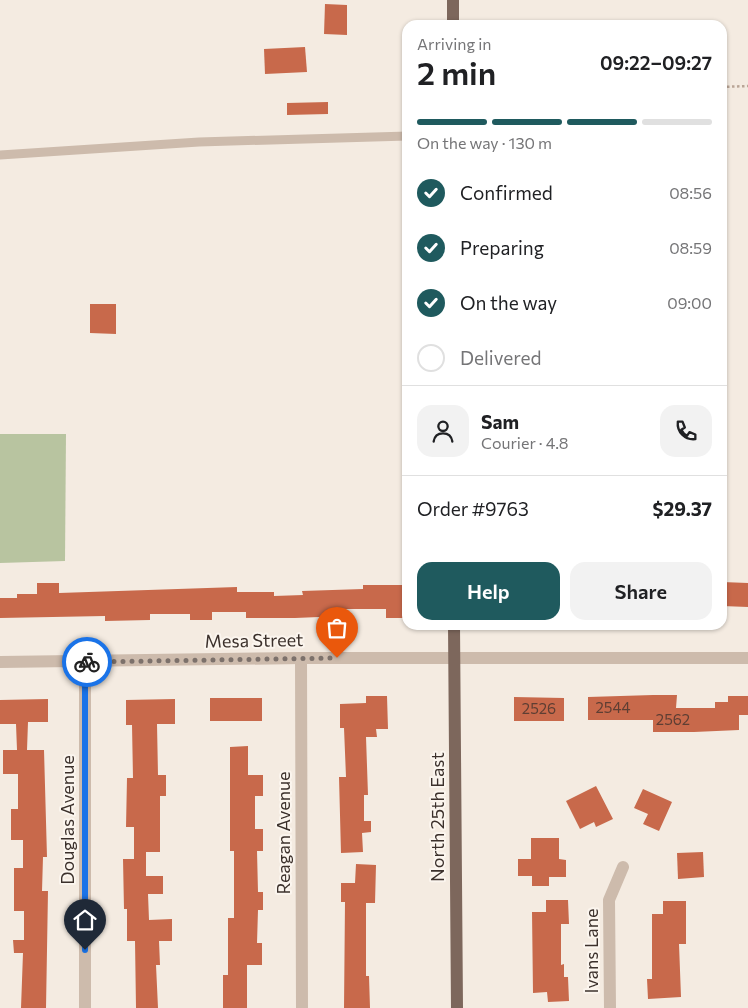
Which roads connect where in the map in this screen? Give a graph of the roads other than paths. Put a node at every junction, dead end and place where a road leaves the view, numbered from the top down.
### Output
1 (453, 0) edge
2 (454, 20) edge
3 (402, 136) edge
4 (0, 155) edge
5 (454, 630) edge
6 (454, 657) junction
7 (301, 658) junction
8 (748, 658) edge
9 (0, 662) edge
10 (85, 662) junction
11 (623, 867) dead end
12 (85, 1008) edge
13 (302, 1008) edge
14 (457, 1008) edge
15 (610, 1008) edge

1 - 2 main road
3 - 4 lane
5 - 6 main road, North 25th East
6 - 7 street, Mesa Street
6 - 8 street, Mesa Street
6 - 14 main road, North 25th East
7 - 10 street, Mesa Street
7 - 13 street, Reagan Avenue
9 - 10 street, Mesa Street
10 - 12 street, Douglas Avenue
11 - 15 street, Ivans Lane

